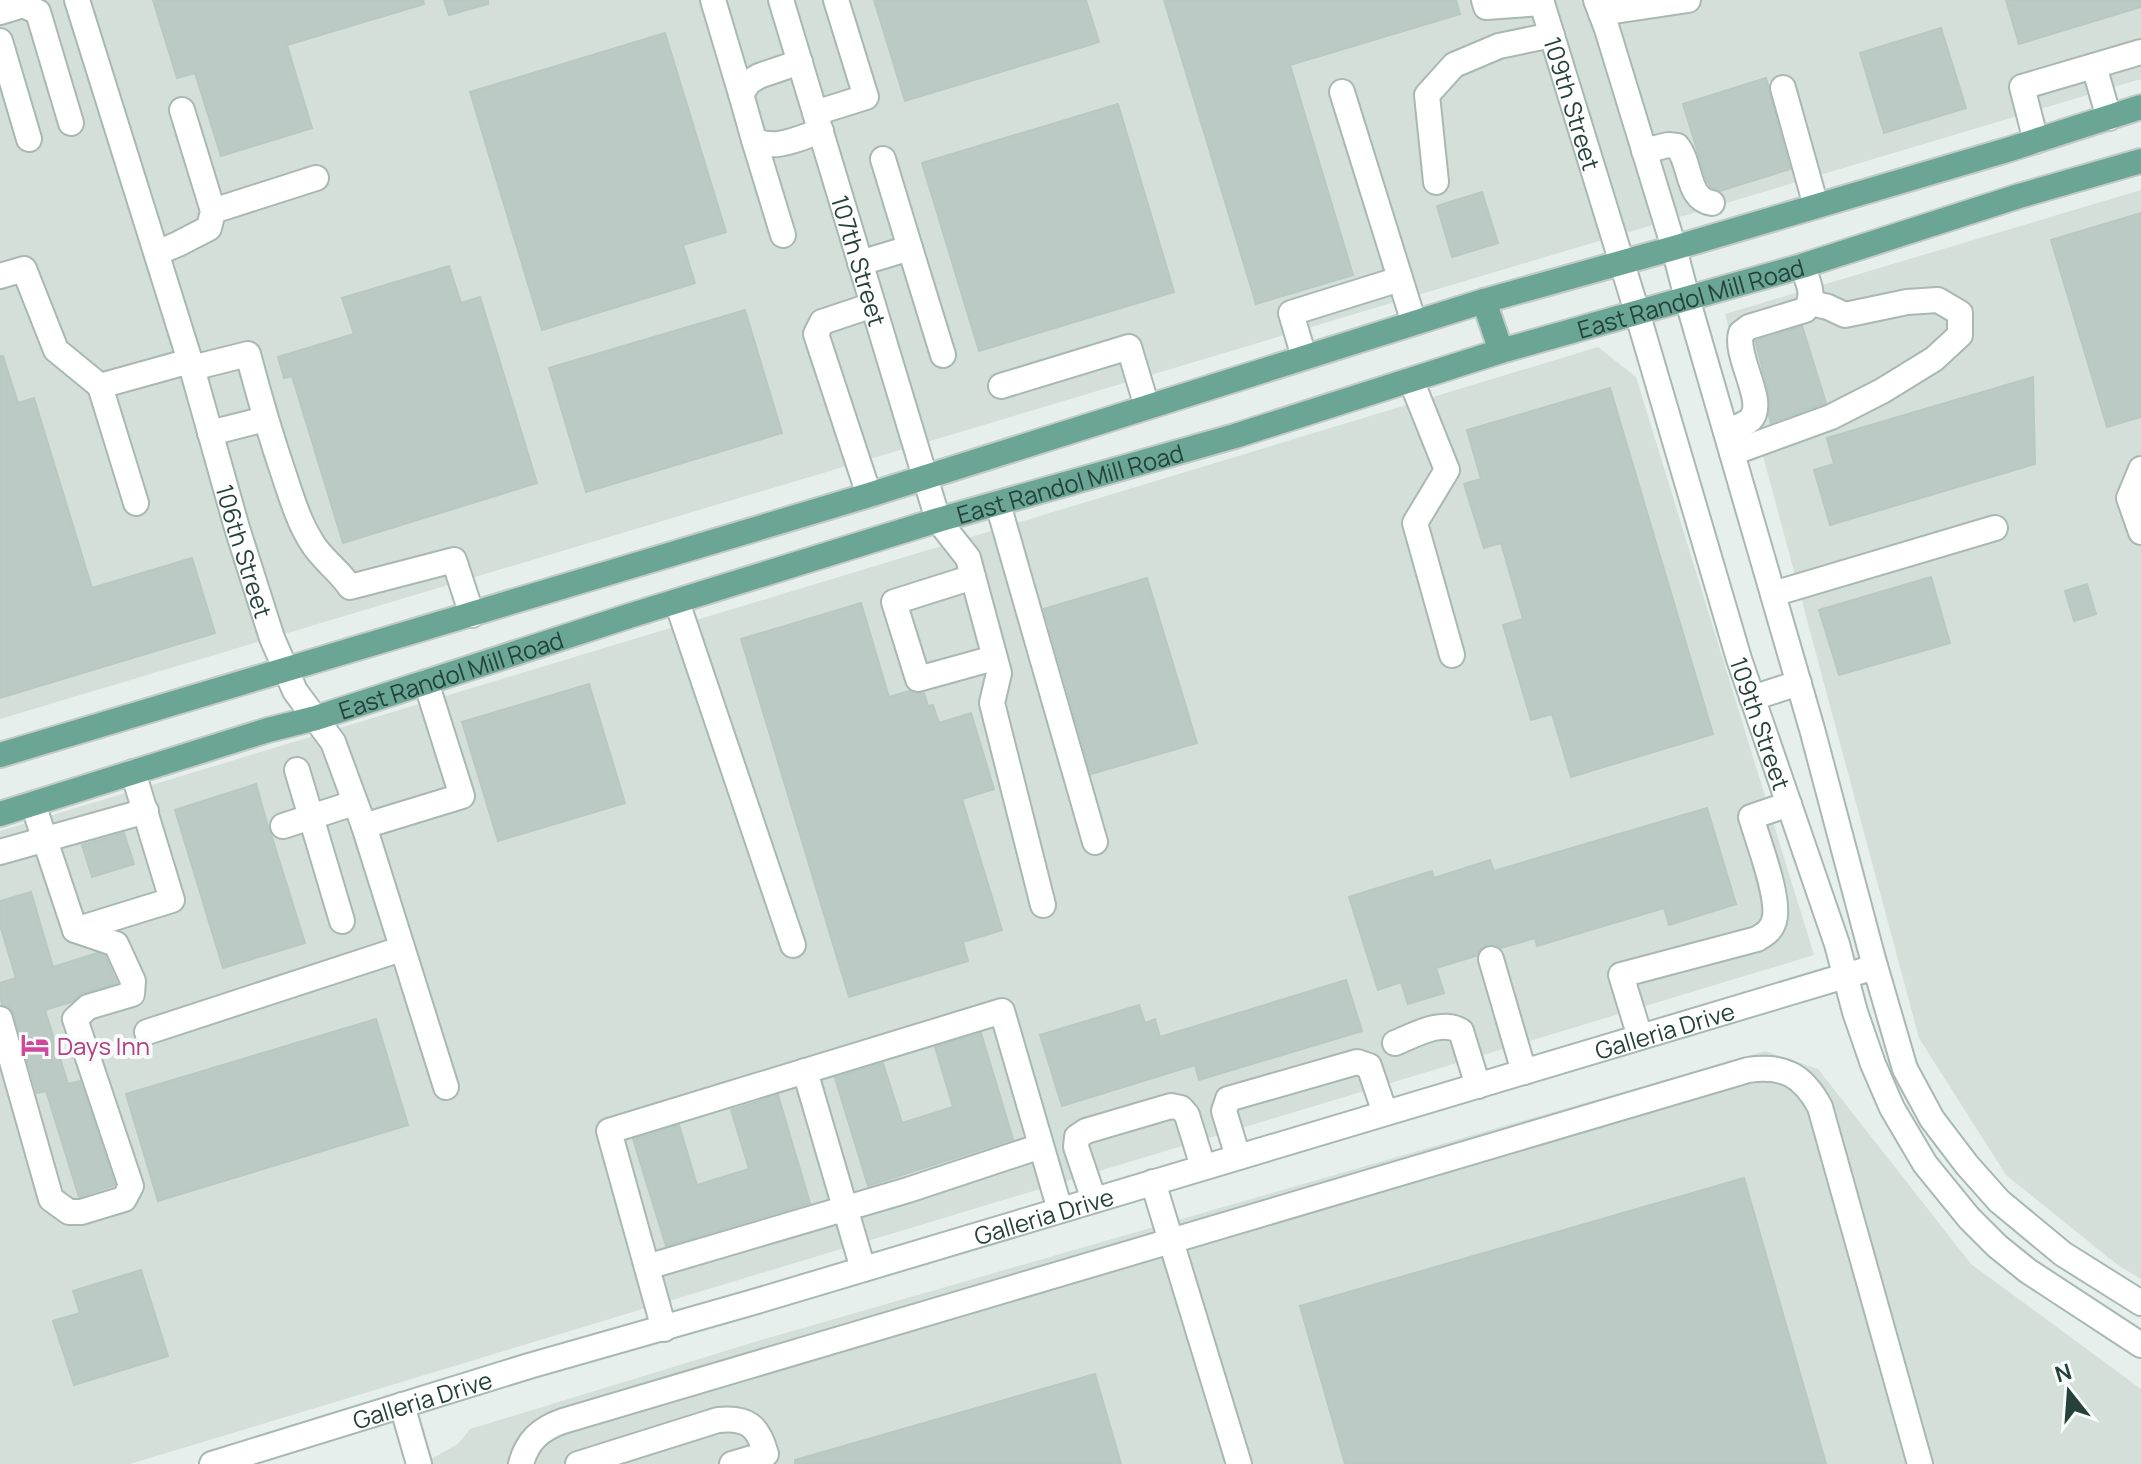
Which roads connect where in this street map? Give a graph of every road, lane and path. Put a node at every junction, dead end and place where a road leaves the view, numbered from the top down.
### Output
1 (77, 0) edge
2 (713, 0) edge
3 (781, 0) edge
4 (836, 0) edge
5 (1484, 0) edge
6 (1688, 0) edge
7 (1542, 2) edge
8 (1599, 7) edge
9 (0, 12) edge
10 (1552, 35) junction
11 (0, 41) edge
12 (2141, 52) edge
13 (800, 62) junction
14 (2094, 66) junction
15 (1783, 88) dead end
16 (1342, 92) dead end
17 (741, 94) junction
18 (2141, 107) edge
19 (182, 110) dead end
20 (2109, 118) junction
21 (818, 122) junction
22 (71, 123) dead end
23 (29, 139) dead end
24 (754, 140) junction
25 (2036, 141) junction
26 (1644, 151) junction
27 (883, 159) dead end
28 (2141, 161) edge
29 (316, 178) dead end
30 (1436, 182) dead end
31 (1712, 203) dead end
32 (1816, 206) junction
33 (213, 211) junction
34 (783, 235) dead end
35 (910, 248) junction
36 (1674, 248) junction
37 (157, 253) junction
38 (860, 263) junction
39 (1621, 263) junction
40 (1802, 266) junction
41 (0, 276) edge
42 (1400, 279) junction
43 (1687, 298) junction
44 (1484, 301) junction
45 (1811, 303) junction
46 (873, 305) junction
47 (1637, 312) junction
48 (1414, 323) junction
49 (1501, 351) junction
50 (943, 355) dead end
51 (1304, 357) junction
52 (191, 364) junction
53 (1411, 380) junction
54 (100, 386) junction
55 (1001, 386) dead end
56 (1147, 407) junction
57 (265, 419) junction
58 (210, 433) junction
59 (1729, 442) junction
60 (2141, 469) edge
61 (925, 478) junction
62 (869, 495) junction
63 (136, 503) dead end
64 (998, 504) junction
65 (938, 520) junction
66 (1995, 528) dead end
67 (2141, 532) edge
68 (973, 577) junction
69 (1773, 594) junction
70 (677, 602) junction
71 (472, 615) junction
72 (1452, 655) dead end
73 (994, 658) junction
74 (287, 670) junction
75 (426, 682) junction
76 (1799, 683) junction
77 (1752, 698) junction
78 (316, 718) junction
79 (0, 755) edge
80 (297, 770) dead end
81 (133, 772) junction
82 (354, 803) junction
83 (33, 804) junction
84 (1789, 804) junction
85 (146, 811) junction
86 (0, 814) edge
87 (311, 817) junction
88 (283, 826) dead end
89 (364, 826) junction
90 (44, 840) junction
91 (1095, 842) dead end
92 (0, 852) edge
93 (1043, 905) dead end
94 (342, 921) dead end
95 (75, 930) junction
96 (793, 945) dead end
97 (401, 949) junction
98 (1491, 959) dead end
99 (1875, 967) junction
100 (1846, 977) junction
101 (0, 1019) edge
102 (147, 1032) dead end
103 (1640, 1037) junction
104 (1395, 1043) dead end
105 (805, 1071) junction
106 (1524, 1072) junction
107 (1478, 1086) junction
108 (446, 1087) dead end
109 (1385, 1113) junction
110 (1041, 1146) junction
111 (1238, 1157) junction
112 (1203, 1167) junction
113 (1153, 1182) junction
114 (1094, 1200) junction
115 (845, 1208) junction
116 (1060, 1210) junction
117 (1171, 1241) junction
118 (647, 1267) junction
119 (863, 1269) junction
120 (2141, 1303) edge
121 (664, 1329) junction
122 (2141, 1345) edge
123 (402, 1405) junction
124 (609, 1460) edge
125 (212, 1464) edge
126 (419, 1464) edge
127 (521, 1464) edge
128 (578, 1464) edge
129 (732, 1464) edge
130 (1239, 1464) edge
131 (1920, 1464) edge

1 - 37 street, 106th Street
2 - 17 street
3 - 13 street, 107th Street
4 - 21 street
5 - 7 street
6 - 8 street
7 - 10 street, 109th Street
8 - 26 street, 109th Street
9 - 22 street
10 - 30 street
10 - 39 street, 109th Street
11 - 23 street
12 - 14 street
13 - 17 street
13 - 21 street, 107th Street
14 - 20 street
14 - 25 street
15 - 32 street
16 - 42 street
17 - 24 street
18 - 20 main road, East Randol Mill Road
19 - 33 street
20 - 25 main road, East Randol Mill Road
21 - 24 street
21 - 38 street, 107th Street
24 - 34 street
25 - 32 main road, East Randol Mill Road
26 - 31 street
26 - 36 street, 109th Street
27 - 35 street
28 - 40 main road, East Randol Mill Road
29 - 33 street
32 - 36 main road, East Randol Mill Road
33 - 37 street
35 - 38 street
35 - 50 street
36 - 39 main road, East Randol Mill Road
36 - 43 street, 109th Street
37 - 52 street, 106th Street
38 - 46 street, 107th Street
39 - 44 main road, East Randol Mill Road
39 - 47 street, 109th Street
40 - 43 main road, East Randol Mill Road
40 - 45 street
41 - 54 street
42 - 48 street
42 - 51 street
43 - 47 main road, East Randol Mill Road
43 - 59 street, 109th Street
44 - 48 main road, East Randol Mill Road
44 - 49 main road
45 - 59 street
45 - 59 street
46 - 61 street, 107th Street
46 - 62 street
47 - 49 main road, East Randol Mill Road
47 - 77 street, 109th Street
48 - 51 main road, East Randol Mill Road
49 - 53 main road, East Randol Mill Road
51 - 56 main road, East Randol Mill Road
52 - 54 street
52 - 57 street
52 - 58 street, 106th Street
53 - 64 main road, East Randol Mill Road
53 - 72 street
54 - 63 street
55 - 56 street
56 - 61 main road, East Randol Mill Road
57 - 58 street
57 - 71 street
58 - 74 street, 106th Street
59 - 69 street, 109th Street
60 - 67 street
61 - 62 main road, East Randol Mill Road
61 - 65 street, 107th Street
62 - 71 main road, East Randol Mill Road
64 - 65 main road, East Randol Mill Road
64 - 91 street
65 - 68 street
65 - 70 main road, East Randol Mill Road
66 - 69 street
68 - 73 street
68 - 73 street
69 - 76 street, 109th Street
70 - 75 main road, East Randol Mill Road
70 - 96 street
71 - 74 main road, East Randol Mill Road
73 - 93 street
74 - 78 street, 106th Street
74 - 79 main road, East Randol Mill Road
75 - 78 main road, East Randol Mill Road
75 - 89 street
76 - 77 street
76 - 99 street, 109th Street
77 - 84 street, 109th Street
78 - 81 main road, East Randol Mill Road
78 - 82 street, 106th Street
80 - 87 street
81 - 83 main road, East Randol Mill Road
81 - 85 street
82 - 87 street
82 - 89 street, 106th Street
83 - 86 main road, East Randol Mill Road
83 - 90 street
84 - 100 street, 109th Street
84 - 103 street
85 - 90 street
85 - 95 street
87 - 88 street
87 - 94 street
89 - 97 street, 106th Street
90 - 92 street
90 - 95 street
95 - 101 street
97 - 102 street
97 - 108 street, 106th Street
98 - 106 street
99 - 100 street, Galleria Drive
99 - 120 street, 109th Street
100 - 103 street, Galleria Drive
100 - 122 street, 109th Street
103 - 106 street, Galleria Drive
104 - 107 street
105 - 110 street
105 - 115 street
105 - 118 street
106 - 107 street, Galleria Drive
107 - 109 street, Galleria Drive
109 - 111 street, Galleria Drive
109 - 111 street
110 - 115 street
110 - 116 street
111 - 112 street, Galleria Drive
112 - 113 street, Galleria Drive
112 - 114 street
113 - 114 street, Galleria Drive
113 - 117 street
114 - 116 street, Galleria Drive
115 - 118 street
115 - 119 street
116 - 119 street, Galleria Drive
117 - 127 street
117 - 130 street
117 - 131 street
118 - 121 street
119 - 121 street, Galleria Drive
121 - 123 street, Galleria Drive
123 - 125 street, Galleria Drive
123 - 126 street
124 - 128 street
124 - 129 street

